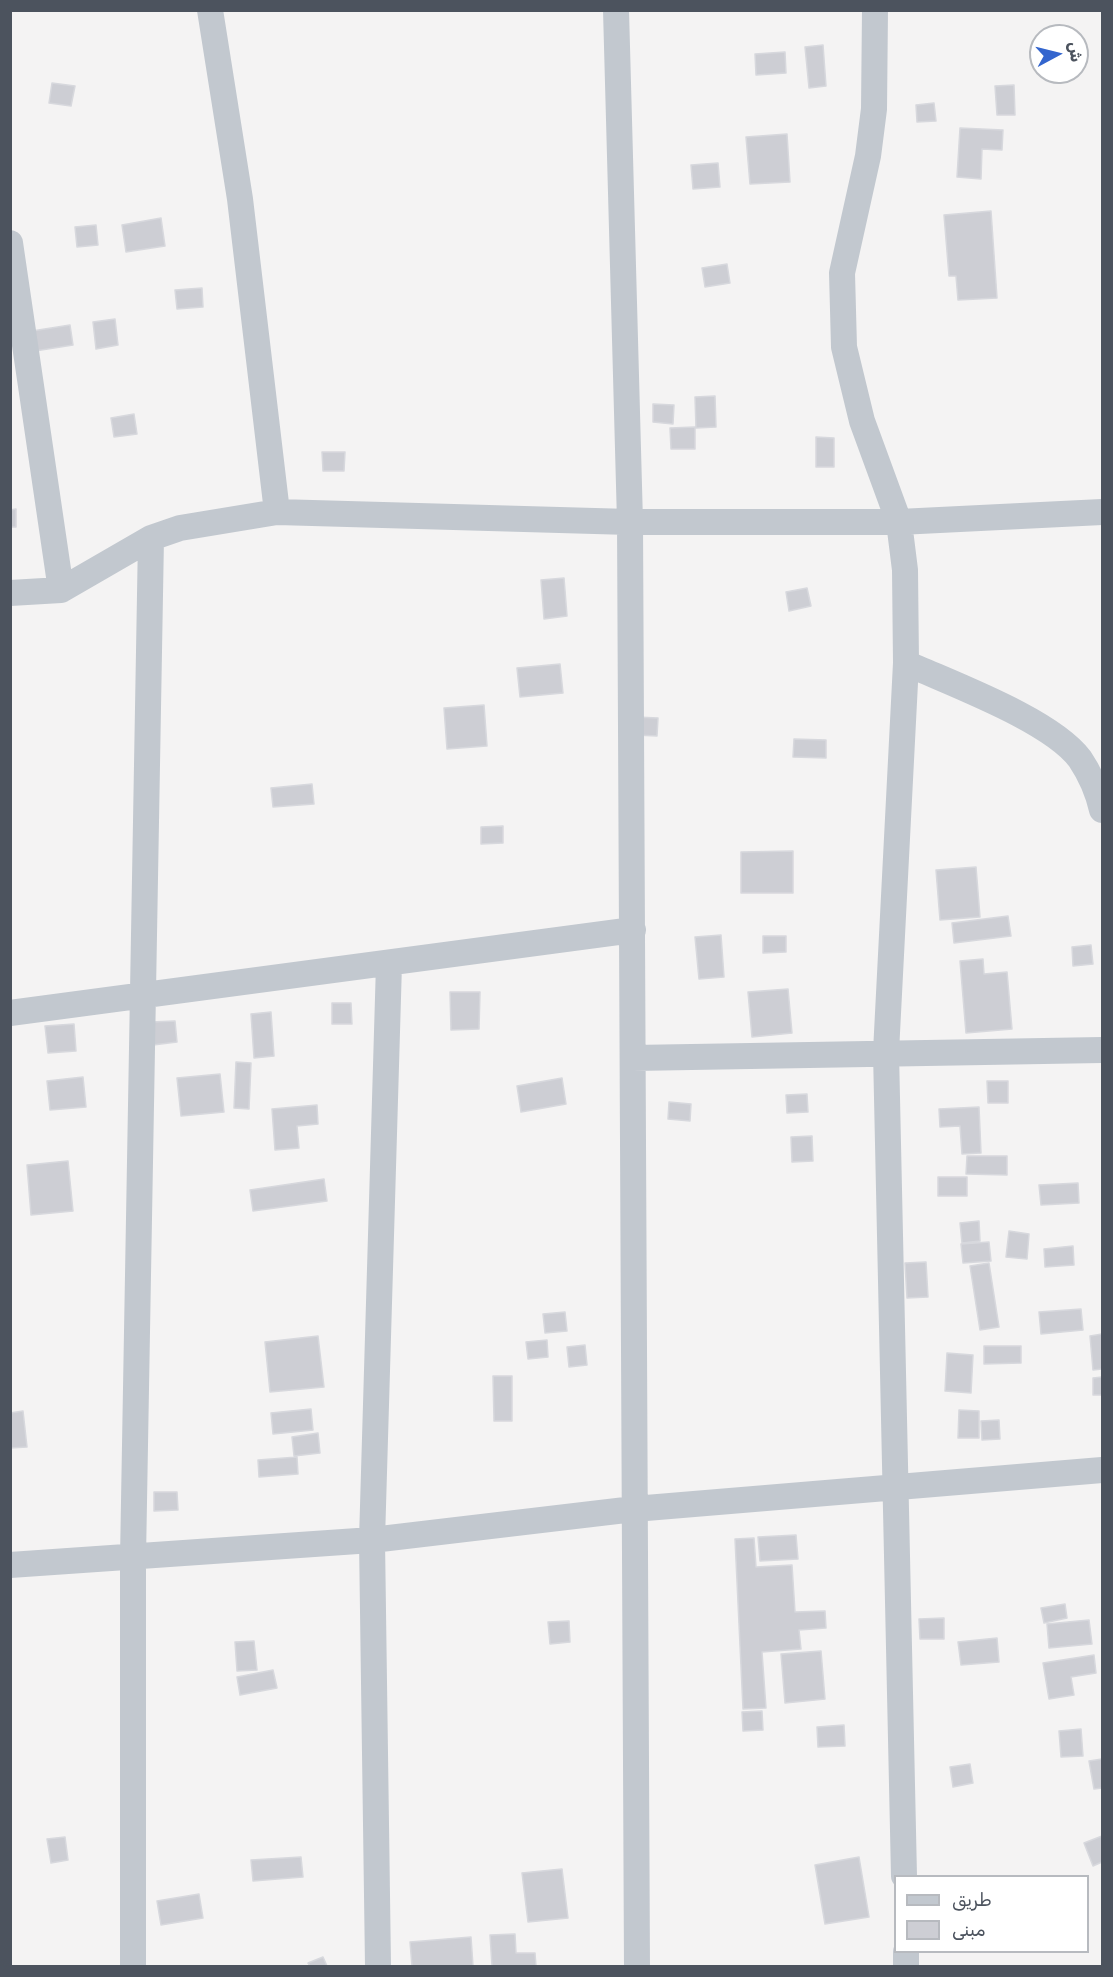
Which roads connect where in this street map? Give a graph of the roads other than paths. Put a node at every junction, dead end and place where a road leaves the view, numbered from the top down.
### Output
1 (210, 10) edge
2 (616, 10) edge
3 (875, 10) edge
4 (10, 243) edge
5 (277, 512) junction
6 (1102, 512) edge
7 (630, 522) junction
8 (899, 522) junction
9 (151, 538) junction
10 (61, 590) junction
11 (10, 593) edge
12 (906, 663) junction
13 (1102, 810) edge
14 (633, 930) junction
15 (389, 964) junction
16 (142, 997) junction
17 (10, 1013) edge
18 (1102, 1050) edge
19 (886, 1052) junction
20 (633, 1058) junction
21 (1102, 1470) edge
22 (894, 1489) junction
23 (633, 1509) junction
24 (372, 1539) junction
25 (133, 1558) junction
26 (10, 1565) edge
27 (904, 1875) edge
28 (132, 1966) edge
29 (378, 1966) edge
30 (637, 1966) edge

1 - 5 street
2 - 7 street
3 - 8 street
4 - 10 street
5 - 7 street
5 - 9 street
6 - 8 street
7 - 8 street
7 - 14 street
8 - 12 street
9 - 10 street
9 - 16 street
10 - 11 street
12 - 13 street
12 - 19 street
14 - 15 street
14 - 20 street
15 - 16 street
15 - 24 street
16 - 17 street
16 - 25 street
18 - 19 street
19 - 20 street
19 - 22 street
20 - 23 street
21 - 22 street
22 - 23 street
22 - 27 street
23 - 24 street
23 - 30 street
24 - 25 street
24 - 29 street
25 - 26 street
25 - 28 street

